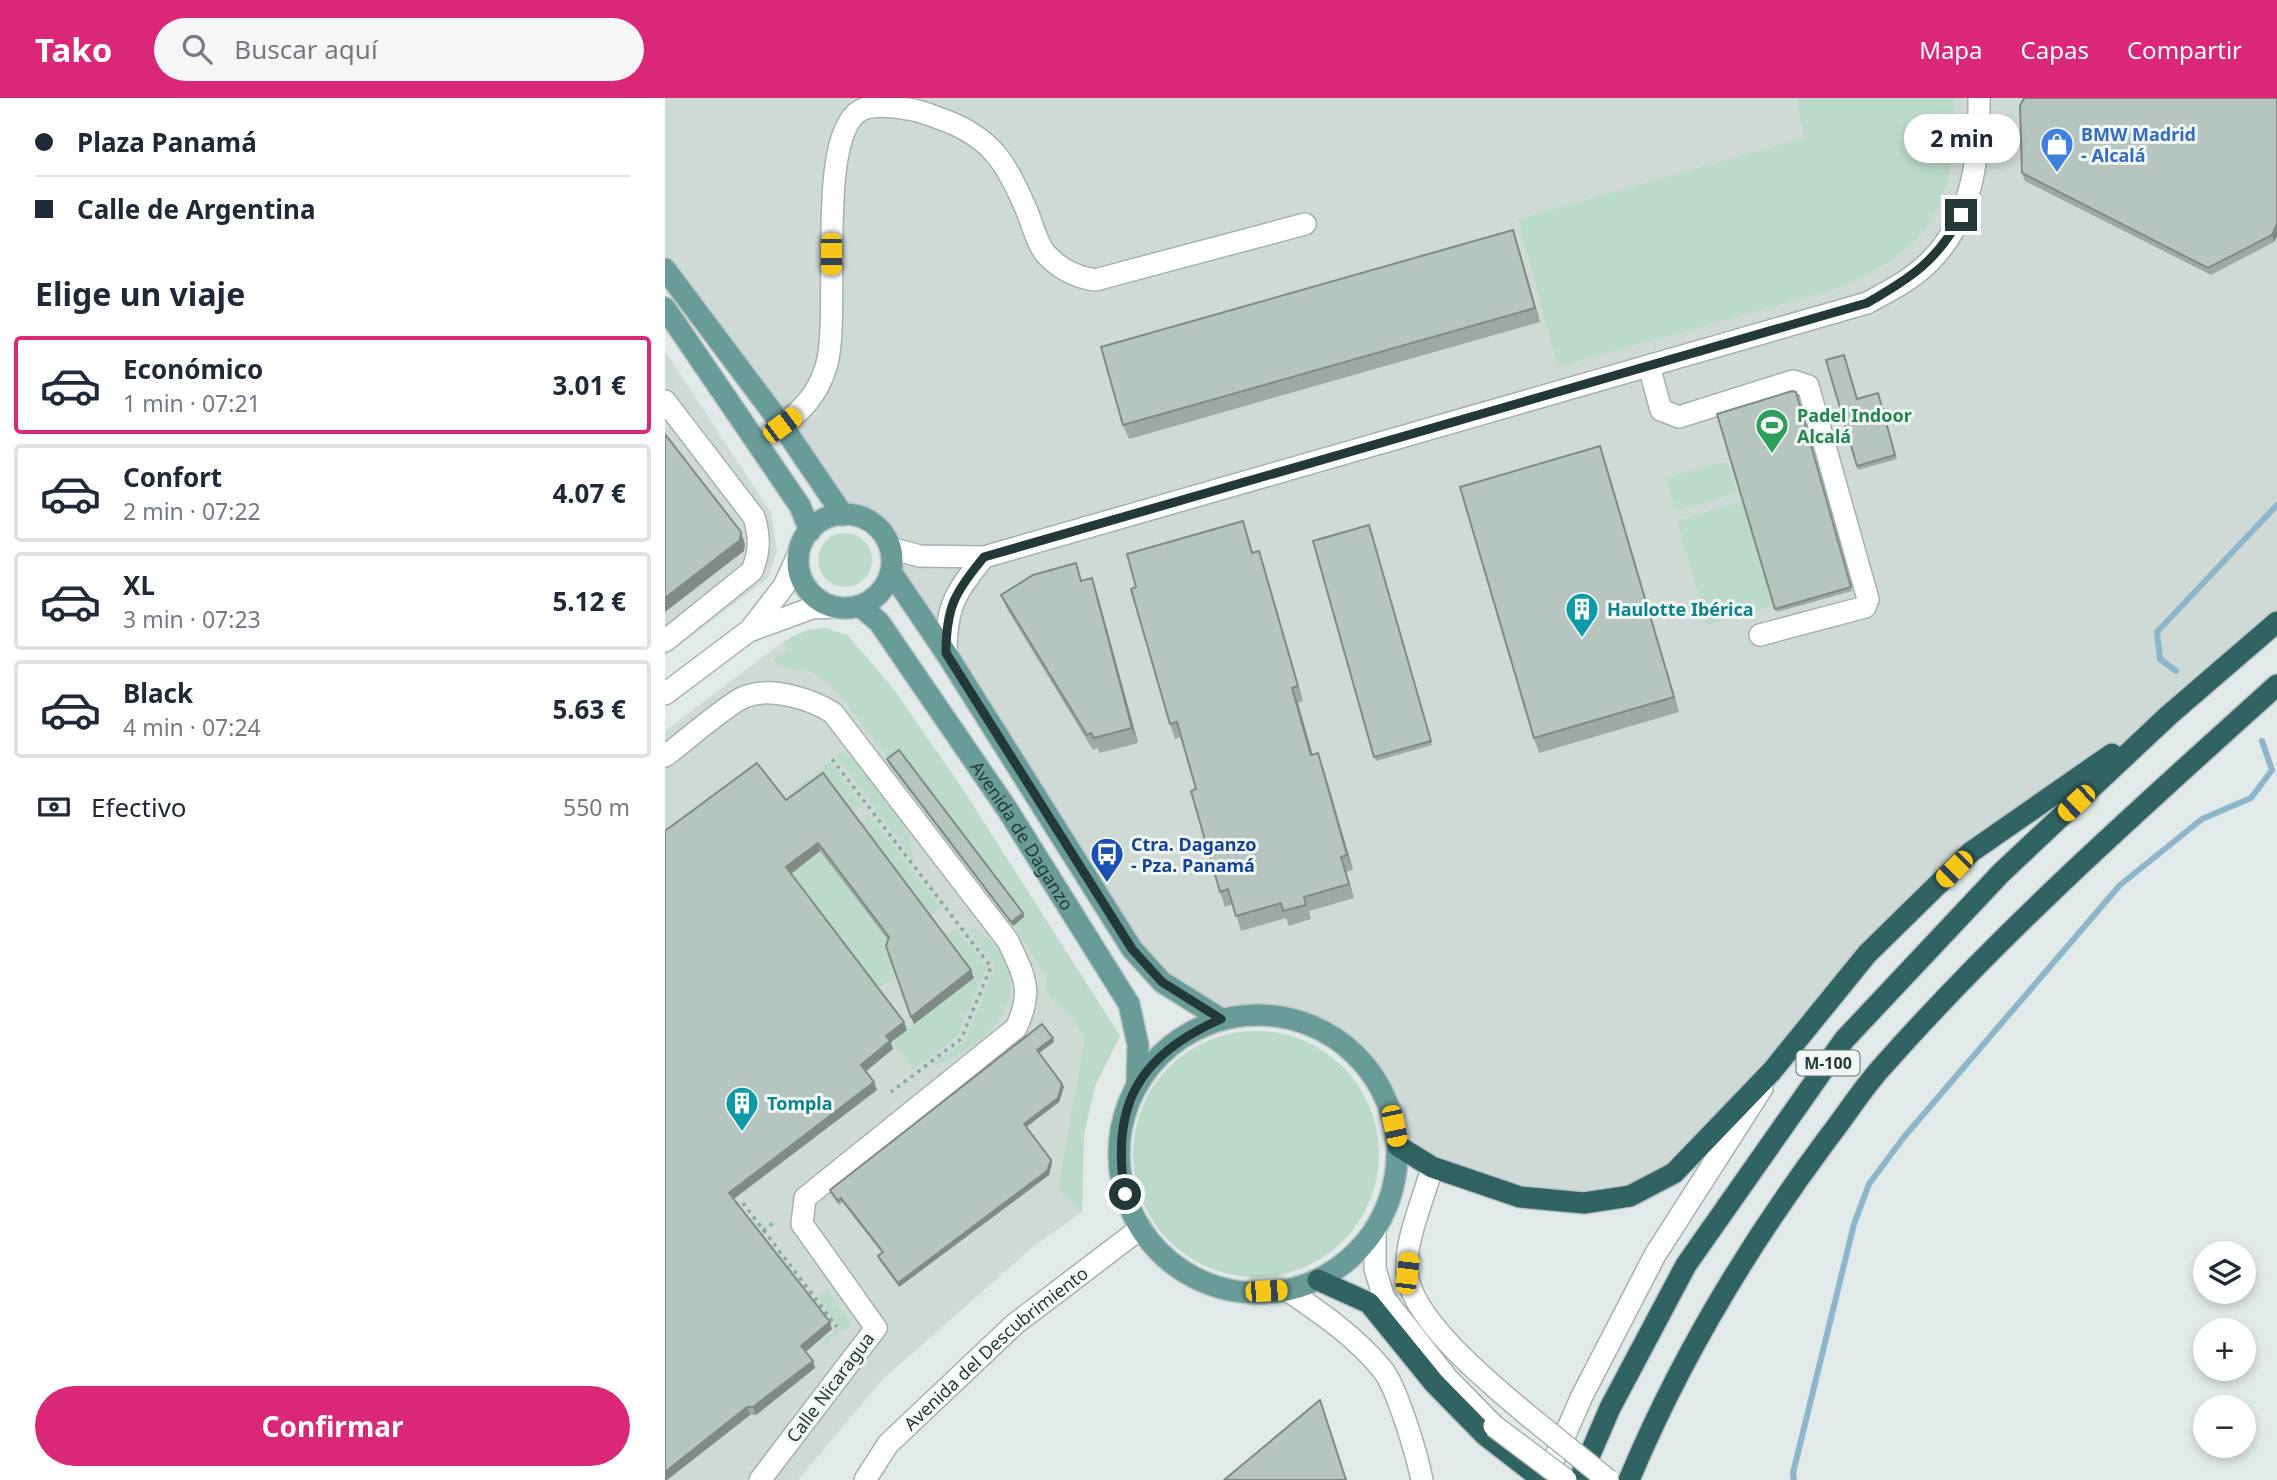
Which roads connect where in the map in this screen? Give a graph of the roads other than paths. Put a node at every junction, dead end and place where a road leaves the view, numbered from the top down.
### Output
1 (1979, 98) edge
2 (1305, 224) dead end
3 (665, 269) edge
4 (665, 308) edge
5 (1649, 366) junction
6 (665, 401) edge
7 (782, 425) junction
8 (843, 514) junction
9 (810, 531) junction
10 (890, 548) junction
11 (799, 553) junction
12 (984, 557) junction
13 (891, 572) junction
14 (860, 606) junction
15 (837, 607) junction
16 (2277, 622) edge
17 (750, 630) junction
18 (1760, 635) dead end
19 (665, 640) edge
20 (946, 653) junction
21 (2277, 685) edge
22 (665, 694) edge
23 (2169, 715) junction
24 (665, 756) edge
25 (1221, 1019) junction
26 (1772, 1071) junction
27 (1137, 1085) junction
28 (1398, 1146) junction
29 (1432, 1167) junction
30 (1141, 1228) junction
31 (1375, 1229) junction
32 (1318, 1280) junction
33 (1287, 1290) junction
34 (1490, 1430) junction
35 (760, 1480) edge
36 (865, 1480) edge
37 (1422, 1480) edge
38 (1544, 1480) edge
39 (1566, 1480) edge
40 (1579, 1480) edge
41 (1608, 1480) edge
42 (1629, 1480) edge

1 - 5 street
2 - 7 street
3 - 7 main road
4 - 9 main road
5 - 12 street
5 - 18 street
6 - 19 street
7 - 8 main road
8 - 9 main road
8 - 10 main road
9 - 11 main road
10 - 12 street
10 - 13 main road
11 - 15 main road
11 - 17 street
12 - 20 street
13 - 14 main road
13 - 20 main road, Avenida de Daganzo
14 - 15 main road
14 - 27 main road, Avenida de Daganzo
15 - 17 street
16 - 23 highway, M-100
17 - 22 street
20 - 25 main road, Avenida de Daganzo
21 - 42 highway, M-100
23 - 26 highway
23 - 40 highway, M-100
24 - 35 street, Calle Nicaragua
25 - 27 main road
25 - 28 main road
26 - 29 highway
26 - 38 street
27 - 30 main road
28 - 29 highway
28 - 31 main road
29 - 41 street, bridge
30 - 33 main road
30 - 36 street, Avenida del Descubrimiento
31 - 32 main road
31 - 34 street
32 - 33 main road
32 - 34 highway
33 - 37 street
34 - 38 highway
34 - 39 street, bridge

